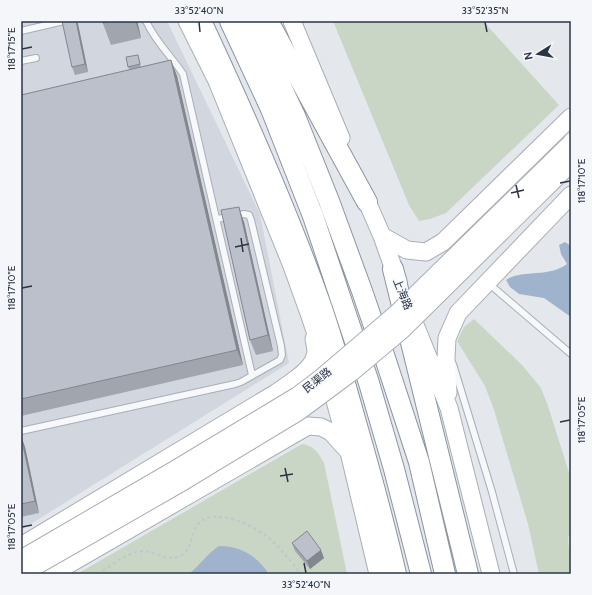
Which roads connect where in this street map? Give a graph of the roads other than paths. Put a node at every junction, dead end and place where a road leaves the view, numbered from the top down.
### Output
1 (64, 21) edge
2 (146, 21) edge
3 (187, 21) edge
4 (201, 21) edge
5 (230, 21) edge
6 (250, 21) edge
7 (268, 21) edge
8 (292, 21) edge
9 (21, 31) edge
10 (36, 58) dead end
11 (21, 61) edge
12 (571, 117) edge
13 (571, 144) edge
14 (571, 163) edge
15 (571, 195) edge
16 (367, 202) junction
17 (217, 219) junction
18 (382, 236) junction
19 (393, 269) junction
20 (494, 288) dead end
21 (310, 316) junction
22 (447, 338) junction
23 (571, 354) edge
24 (252, 376) junction
25 (449, 408) junction
26 (21, 431) edge
27 (349, 452) junction
28 (21, 546) edge
29 (21, 559) edge
30 (22, 574) edge
31 (52, 574) edge
32 (378, 574) edge
33 (396, 574) edge
34 (421, 574) edge
35 (445, 574) edge
36 (468, 574) edge
37 (491, 574) edge
38 (514, 574) edge

1 - 9 lane
2 - 17 lane
3 - 21 main road
4 - 33 highway
5 - 34 highway
6 - 35 highway
7 - 16 highway
8 - 16 main road, 上海路
10 - 11 lane
12 - 18 main road
13 - 29 main road, 民渠路, bridge
14 - 30 main road, 民渠路, bridge
15 - 22 main road
16 - 18 main road, 上海路
17 - 24 lane
17 - 24 lane
18 - 19 main road, 上海路
19 - 25 main road, 上海路
19 - 36 highway
20 - 23 lane
21 - 27 main road
21 - 28 main road
22 - 25 main road
22 - 38 lane
24 - 26 lane
25 - 37 main road, 上海路
27 - 31 main road
27 - 32 main road

